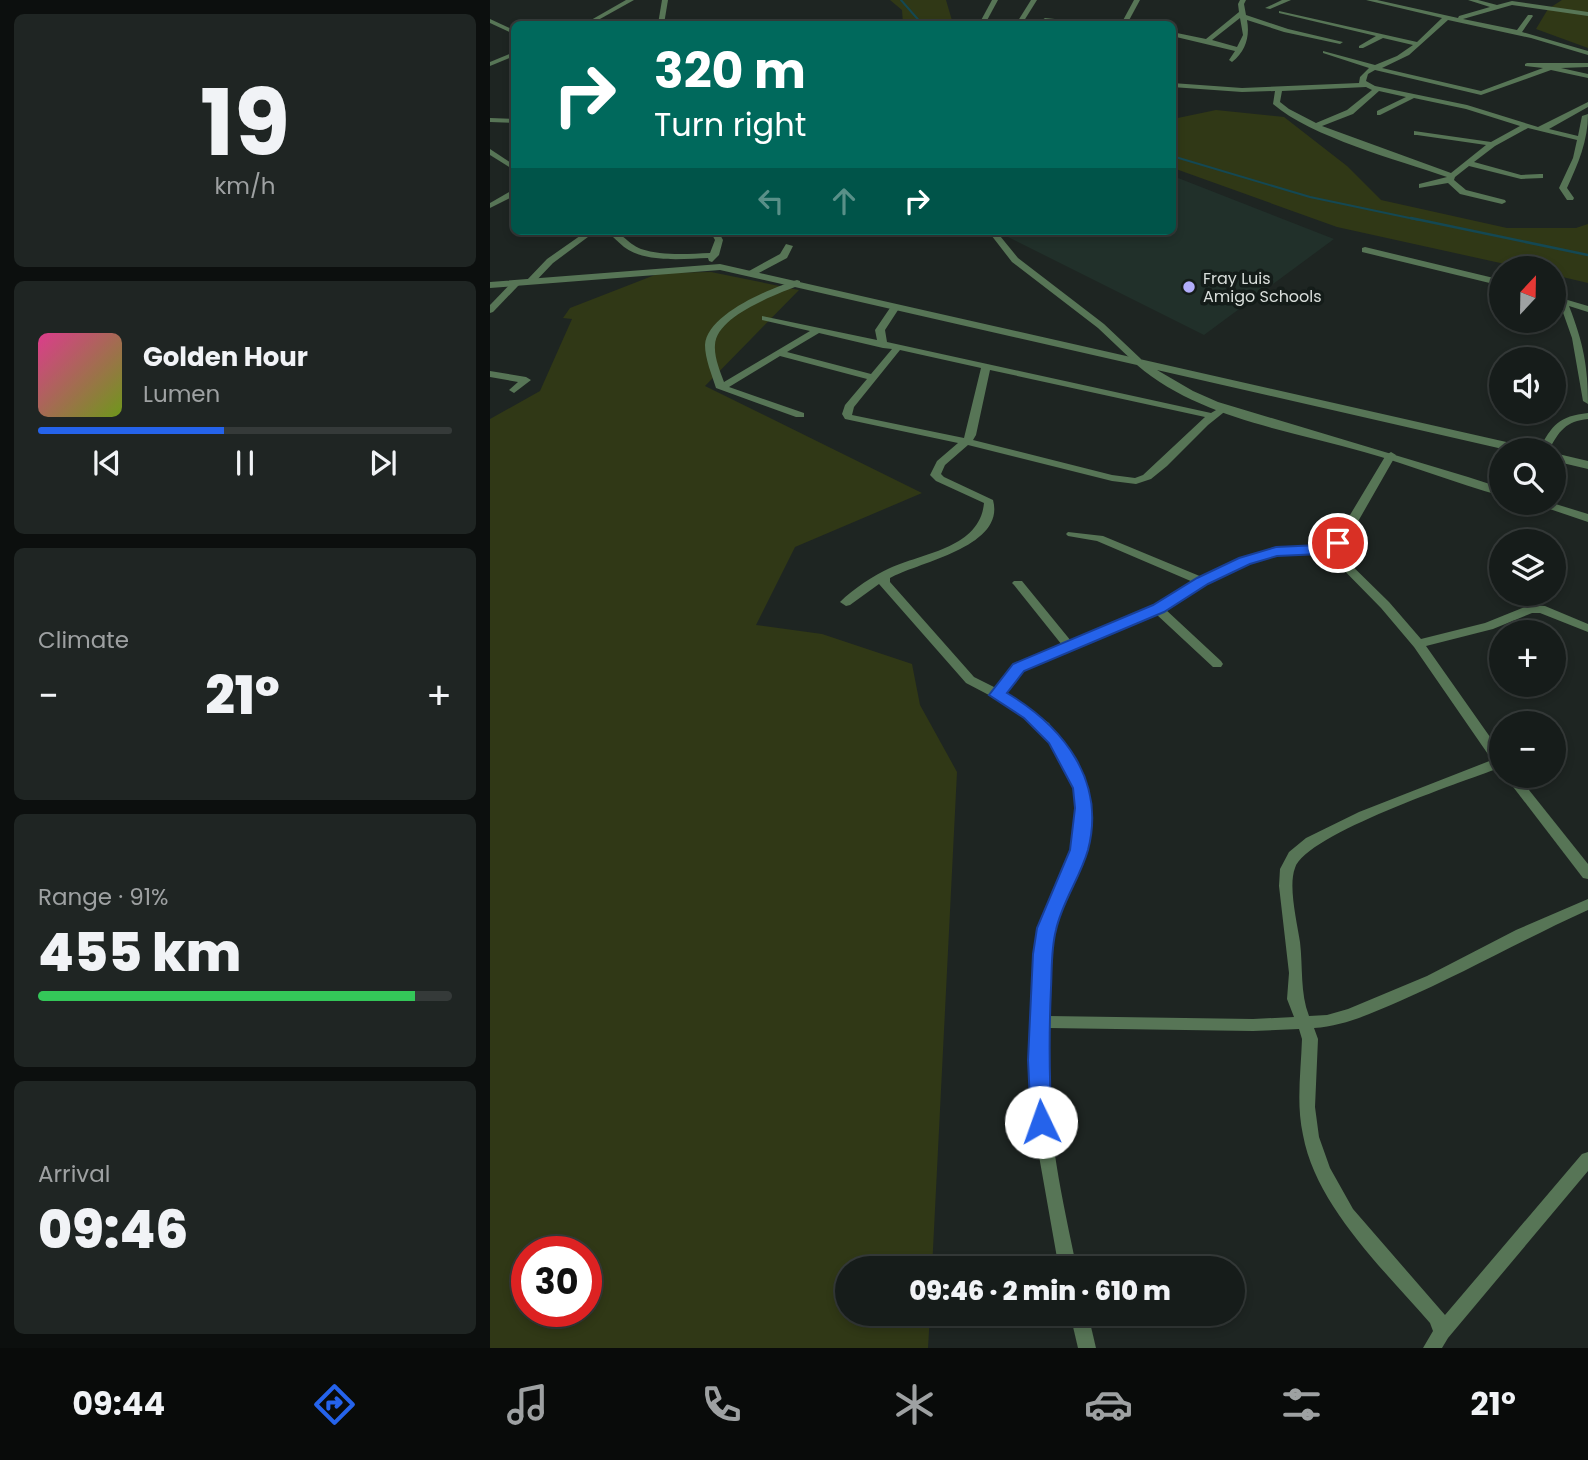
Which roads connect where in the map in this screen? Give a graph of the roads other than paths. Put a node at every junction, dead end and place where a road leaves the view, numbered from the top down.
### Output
1 (631, 0) edge
2 (665, 0) edge
3 (995, 0) edge
4 (1034, 0) edge
5 (1137, 0) edge
6 (1243, 0) edge
7 (1288, 0) edge
8 (1368, 0) edge
9 (1471, 0) edge
10 (1507, 1) edge
11 (1495, 6) junction
12 (1268, 8) dead end
13 (1281, 12) dead end
14 (1243, 14) junction
15 (1588, 14) edge
16 (1530, 16) dead end
17 (1447, 17) junction
18 (1457, 18) junction
19 (1045, 20) dead end
20 (490, 21) edge
21 (592, 21) edge
22 (661, 21) edge
23 (984, 21) edge
24 (1021, 21) edge
25 (1055, 21) edge
26 (1126, 21) edge
27 (1329, 23) junction
28 (1520, 30) junction
29 (511, 31) edge
30 (1176, 35) edge
31 (1306, 35) junction
32 (1382, 36) junction
33 (1207, 41) junction
34 (1340, 42) dead end
35 (1418, 44) junction
36 (1362, 47) dead end
37 (1239, 50) junction
38 (1325, 51) dead end
39 (1588, 52) edge
40 (511, 55) edge
41 (1232, 60) dead end
42 (490, 64) edge
43 (1527, 65) dead end
44 (1588, 65) edge
45 (1374, 67) junction
46 (1551, 68) junction
47 (1588, 76) edge
48 (1176, 85) edge
49 (1365, 85) junction
50 (1283, 86) junction
51 (1378, 89) junction
52 (1413, 96) junction
53 (1587, 105) edge
54 (1380, 113) dead end
55 (1587, 116) edge
56 (490, 120) edge
57 (511, 121) edge
58 (1316, 126) junction
59 (1526, 126) junction
60 (1541, 129) junction
61 (1417, 133) dead end
62 (1584, 138) edge
63 (1492, 144) junction
64 (490, 151) edge
65 (1467, 163) junction
66 (511, 166) edge
67 (1541, 176) dead end
68 (1451, 178) junction
69 (1422, 186) dead end
70 (511, 195) edge
71 (490, 198) edge
72 (1570, 198) dead end
73 (500, 201) junction
74 (1502, 202) dead end
75 (490, 205) edge
76 (586, 235) edge
77 (616, 235) edge
78 (716, 235) edge
79 (995, 235) edge
80 (789, 246) dead end
81 (1365, 250) dead end
82 (715, 255) junction
83 (707, 266) junction
84 (752, 273) junction
85 (1489, 281) edge
86 (530, 282) junction
87 (516, 283) junction
88 (797, 283) junction
89 (490, 285) edge
90 (809, 288) junction
91 (1566, 304) edge
92 (895, 307) junction
93 (1566, 309) edge
94 (1588, 309) edge
95 (490, 310) edge
96 (765, 318) dead end
97 (950, 319) junction
98 (817, 330) junction
99 (883, 345) junction
100 (897, 348) junction
101 (782, 354) junction
102 (1138, 361) junction
103 (986, 368) junction
104 (490, 374) edge
105 (872, 377) junction
106 (721, 388) junction
107 (514, 390) dead end
108 (1588, 401) edge
109 (1217, 413) junction
110 (800, 415) dead end
111 (1588, 416) edge
112 (1551, 438) edge
113 (1489, 442) edge
114 (967, 444) junction
115 (1391, 456) junction
116 (1566, 460) edge
117 (1588, 465) edge
118 (1489, 488) edge
119 (1566, 511) edge
120 (1588, 518) edge
121 (1072, 534) dead end
122 (1332, 547) junction
123 (884, 576) junction
124 (1202, 581) junction
125 (1018, 583) dead end
126 (846, 602) dead end
127 (1158, 608) junction
128 (1588, 628) edge
129 (1418, 644) junction
130 (1068, 645) junction
131 (1217, 664) dead end
132 (997, 695) junction
133 (1489, 746) edge
134 (1489, 768) edge
135 (1521, 788) edge
136 (1586, 869) edge
137 (1588, 904) edge
138 (1040, 1022) junction
139 (1303, 1022) junction
140 (1588, 1159) edge
141 (1066, 1256) edge
142 (1082, 1326) edge
143 (1441, 1332) junction
144 (1087, 1348) edge
145 (1432, 1348) edge

1 - 21 street
2 - 22 street
3 - 23 street
4 - 24 street
5 - 26 street
6 - 14 street
7 - 12 street
8 - 17 street
9 - 11 street
10 - 11 street
10 - 15 street
11 - 18 street
13 - 27 street
14 - 31 street
14 - 33 street
14 - 37 street
16 - 28 street
17 - 18 street
17 - 35 street
18 - 28 street
19 - 25 street
20 - 29 street
27 - 31 street
27 - 32 street
28 - 39 street
30 - 33 street
31 - 34 street
32 - 35 street
32 - 36 street
33 - 37 street
35 - 45 street
37 - 41 street
38 - 45 street
40 - 42 street
43 - 46 street
44 - 46 street
45 - 46 street
45 - 49 street
46 - 47 street
48 - 50 street
49 - 50 street
49 - 51 street
50 - 58 street
51 - 52 street
51 - 58 street
52 - 54 street
52 - 59 street
53 - 55 street
53 - 60 street
55 - 62 street
56 - 57 street
58 - 68 street
59 - 60 street
59 - 63 street
60 - 62 street
61 - 63 street
62 - 72 street
63 - 65 street
64 - 66 street
65 - 67 street
65 - 68 street
68 - 69 street
68 - 74 street
70 - 73 street
71 - 73 street
73 - 75 street
76 - 86 street
77 - 82 street
78 - 82 street
79 - 102 street
80 - 84 street
81 - 85 street
82 - 83 street
83 - 84 street
83 - 86 street
84 - 88 street
86 - 87 street
87 - 89 street
87 - 95 street
88 - 90 street
88 - 106 street
90 - 92 street
90 - 97 street
91 - 94 street
92 - 97 street
92 - 99 street
93 - 108 street
96 - 98 street
97 - 102 street
98 - 99 street
98 - 101 street
99 - 100 street
100 - 103 street
100 - 105 street
101 - 105 street
101 - 106 street
102 - 109 street
102 - 113 street
103 - 109 street
103 - 114 street
104 - 107 street
105 - 114 street
106 - 110 street
109 - 114 street
109 - 115 street
111 - 112 street
114 - 123 street
115 - 118 street
115 - 122 street
116 - 117 street
119 - 120 street
121 - 124 street
122 - 124 street
122 - 129 street
123 - 126 street
123 - 132 street
124 - 127 street
125 - 130 street
127 - 130 street
127 - 131 street
128 - 129 street
129 - 133 street
130 - 132 street
132 - 138 street
134 - 139 street
135 - 136 street
137 - 139 street
138 - 139 street
138 - 141 street
139 - 143 street
140 - 143 street
142 - 144 street
143 - 145 street

